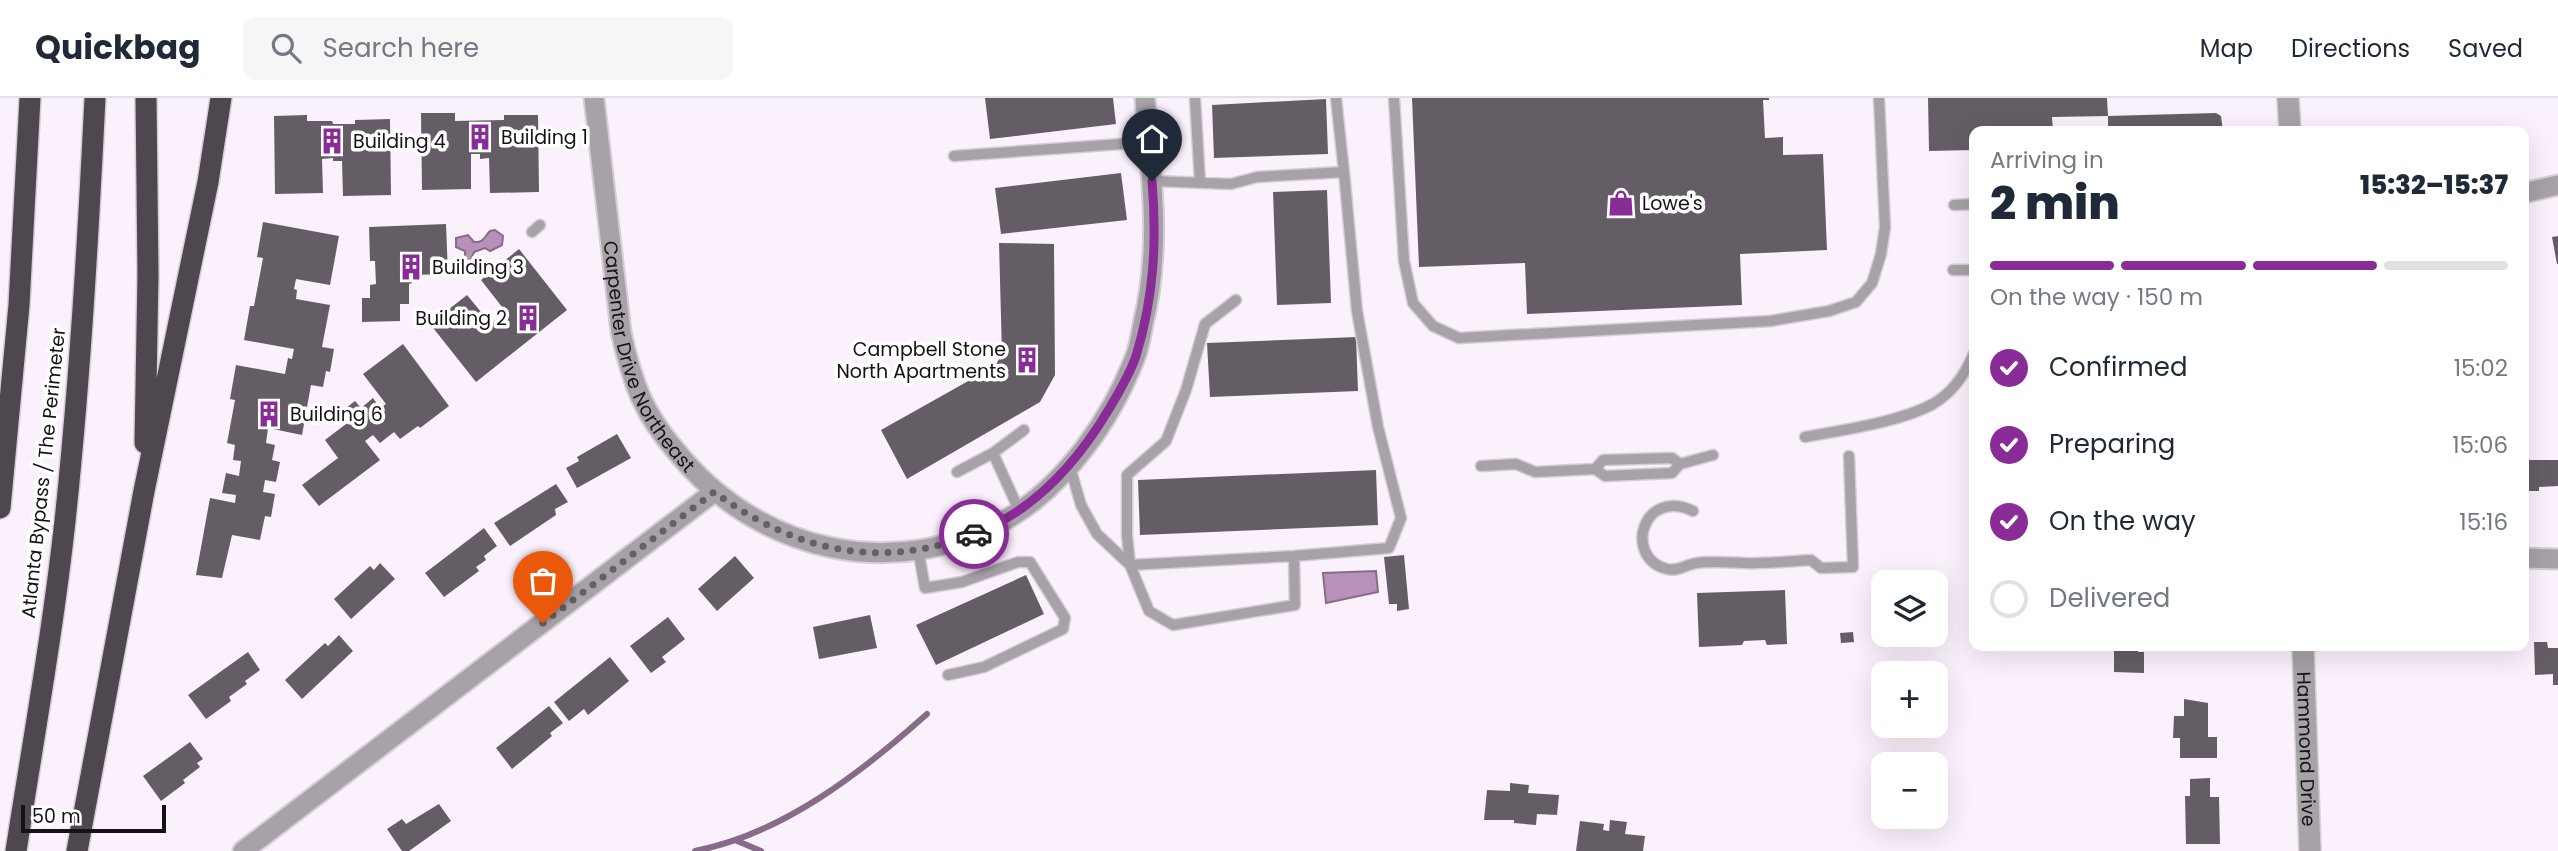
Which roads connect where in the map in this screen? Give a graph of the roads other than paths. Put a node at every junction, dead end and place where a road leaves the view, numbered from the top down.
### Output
1 (30, 98) edge
2 (95, 98) edge
3 (146, 98) edge
4 (221, 98) edge
5 (594, 98) edge
6 (1145, 98) edge
7 (1195, 98) edge
8 (1336, 98) edge
9 (1394, 98) edge
10 (1879, 98) edge
11 (2288, 98) edge
12 (2290, 126) edge
13 (1149, 142) junction
14 (954, 156) dead end
15 (1344, 172) junction
16 (1152, 181) junction
17 (1200, 182) junction
18 (2558, 185) edge
19 (2529, 193) edge
20 (1969, 204) edge
21 (1954, 205) dead end
22 (1953, 270) dead end
23 (1969, 270) edge
24 (1236, 300) dead end
25 (1969, 362) edge
26 (1024, 430) dead end
27 (1805, 437) dead end
28 (993, 453) junction
29 (1713, 455) dead end
30 (1849, 456) dead end
31 (1680, 464) junction
32 (1069, 465) junction
33 (1481, 466) dead end
34 (1595, 469) junction
35 (957, 472) dead end
36 (144, 491) junction
37 (714, 492) junction
38 (0, 508) edge
39 (1019, 510) junction
40 (1693, 511) dead end
41 (918, 549) junction
42 (1294, 556) junction
43 (2529, 558) edge
44 (2558, 559) edge
45 (1130, 565) junction
46 (2303, 651) edge
47 (948, 675) dead end
48 (16, 851) edge
49 (77, 851) edge
50 (243, 851) edge
51 (2310, 851) edge

1 - 38 highway, Atlanta Bypass / The Perimeter
2 - 48 highway, Atlanta Bypass / The Perimeter
3 - 36 highway
4 - 36 highway
5 - 37 street, Carpenter Drive Northeast
6 - 13 street, Carpenter Drive Northeast
7 - 17 lane
8 - 15 lane
9 - 10 lane
11 - 12 street
13 - 14 lane
13 - 16 street, Carpenter Drive Northeast
15 - 17 lane
15 - 42 lane
16 - 17 lane
16 - 32 street, Carpenter Drive Northeast
18 - 19 street
20 - 21 lane
22 - 23 lane
24 - 45 lane
25 - 27 lane
26 - 28 lane
28 - 35 lane
28 - 39 lane
29 - 31 lane
30 - 40 lane
31 - 34 lane
31 - 34 lane
32 - 39 street, Carpenter Drive Northeast
32 - 45 lane
33 - 34 lane
36 - 49 highway
37 - 41 street, Carpenter Drive Northeast
37 - 50 street
39 - 41 street, Carpenter Drive Northeast
41 - 47 lane
42 - 45 lane
42 - 45 lane
43 - 44 street
46 - 51 street, Hammond Drive

